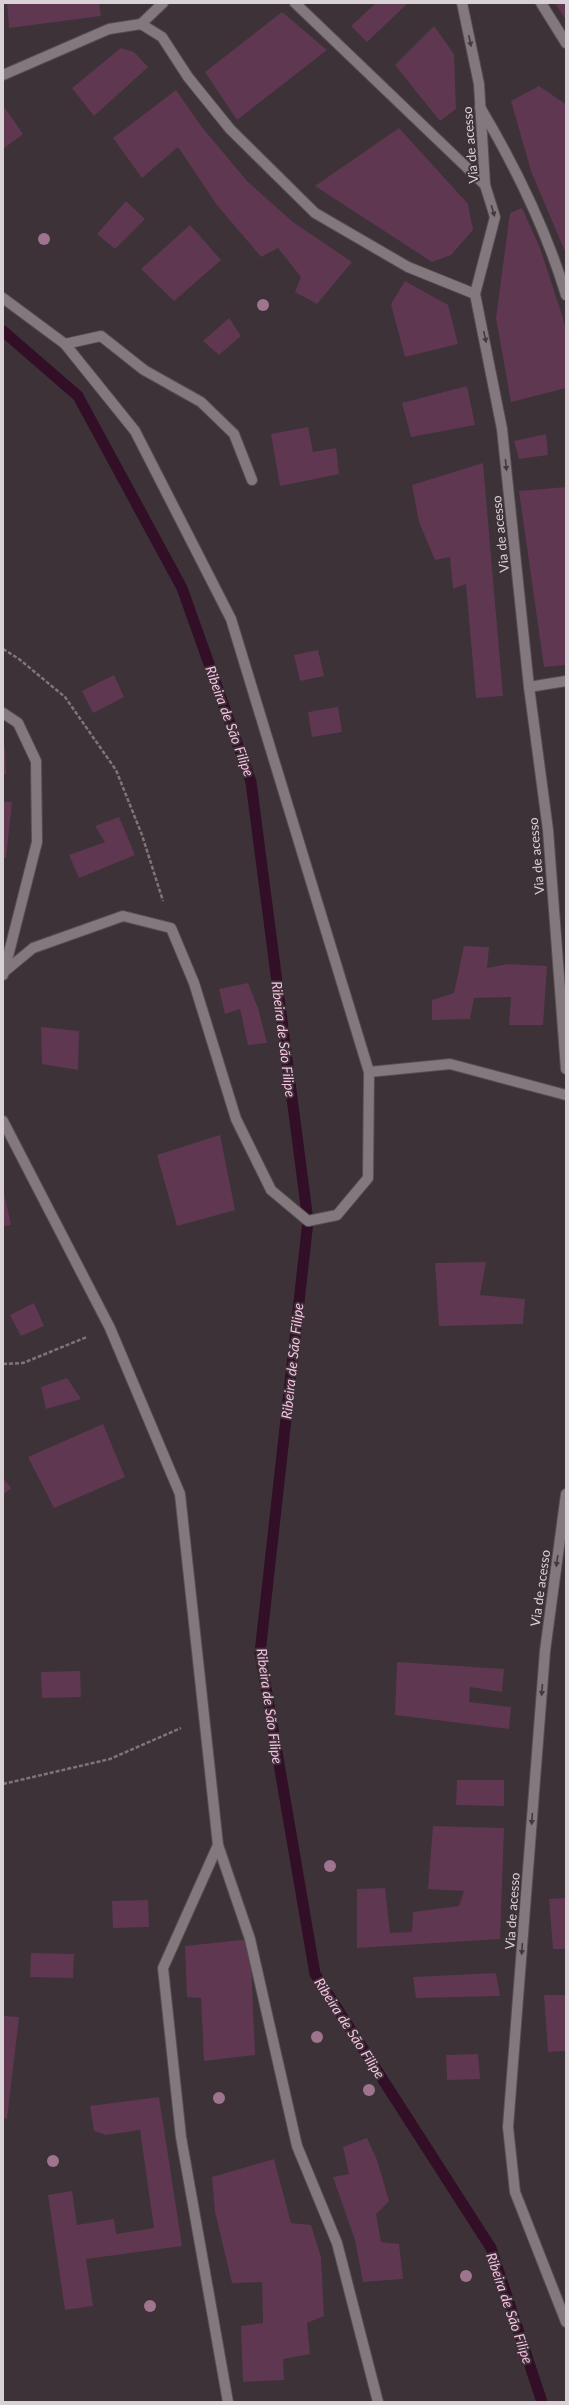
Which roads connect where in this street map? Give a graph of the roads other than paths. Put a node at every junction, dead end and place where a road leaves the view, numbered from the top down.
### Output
1 (163, 3) edge
2 (295, 3) edge
3 (462, 3) edge
4 (541, 3) edge
5 (141, 24) junction
6 (566, 43) edge
7 (3, 74) edge
8 (480, 107) junction
9 (485, 185) junction
10 (475, 294) junction
11 (566, 295) edge
12 (3, 298) edge
13 (65, 344) junction
14 (252, 480) dead end
15 (566, 681) edge
16 (529, 687) junction
17 (3, 713) edge
18 (3, 973) edge
19 (566, 1069) edge
20 (369, 1072) junction
21 (566, 1095) edge
22 (3, 1121) edge
23 (566, 1494) edge
24 (218, 1845) junction
25 (566, 2322) edge
26 (228, 2402) edge
27 (378, 2402) edge

1 - 5 street
2 - 9 street
3 -> 8 street, Via de acesso
4 - 6 street
5 - 7 street
5 - 10 street
8 - 9 street, Via de acesso
8 - 11 street
9 -> 10 street, Via de acesso
10 -> 16 street, Via de acesso
12 - 13 street
13 - 14 street
13 - 20 street
15 - 16 street
16 - 19 street, Via de acesso
17 - 18 street
18 - 20 street
20 - 21 street
22 - 24 street
23 -> 25 street, Via de acesso
24 - 26 street
24 - 27 street

